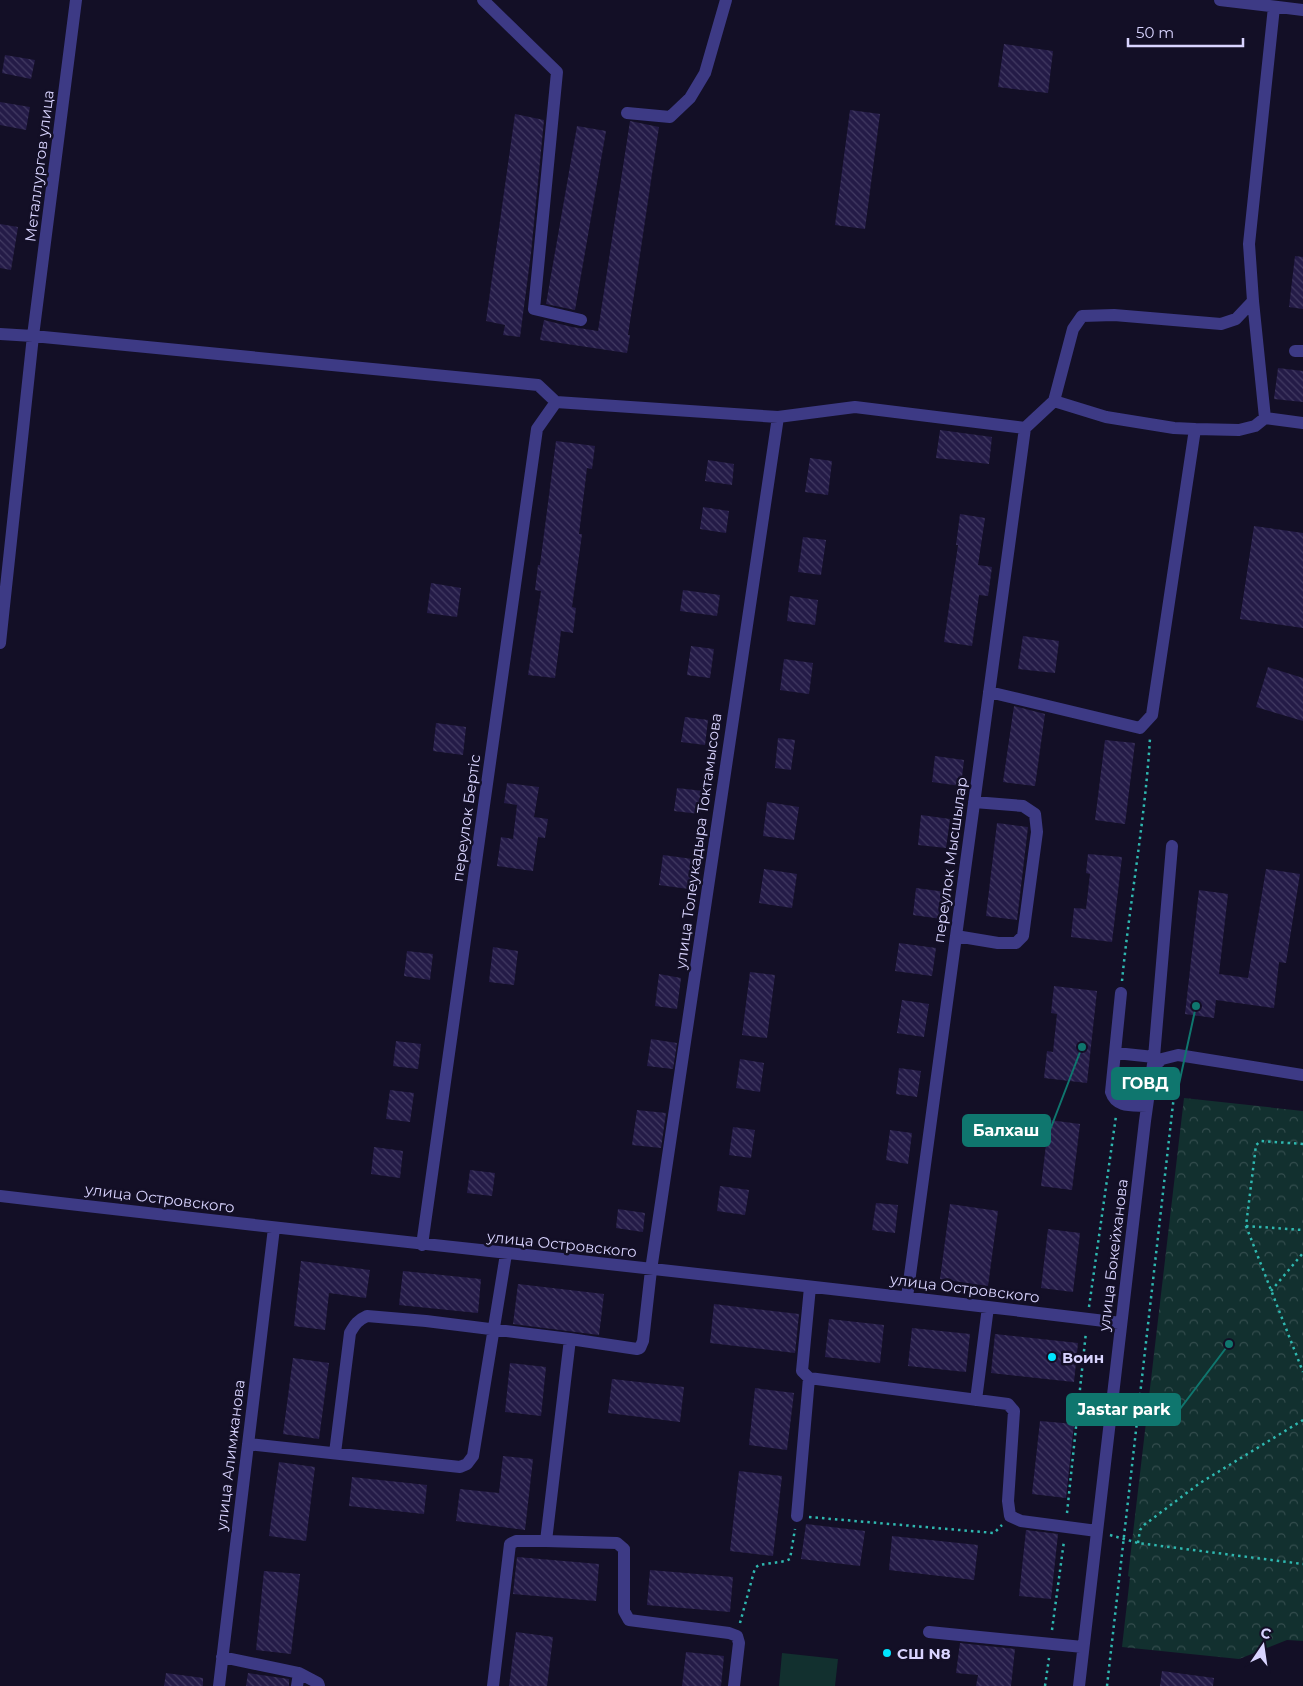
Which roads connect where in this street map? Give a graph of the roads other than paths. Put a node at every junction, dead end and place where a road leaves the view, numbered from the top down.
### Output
1 (76, 0) edge
2 (483, 0) edge
3 (726, 0) edge
4 (1220, 0) edge
5 (1242, 1) edge
6 (1274, 7) junction
7 (1303, 10) edge
8 (628, 112) dead end
9 (1253, 300) junction
10 (581, 320) dead end
11 (0, 334) edge
12 (34, 336) junction
13 (556, 402) junction
14 (1054, 402) junction
15 (778, 417) junction
16 (1265, 418) junction
17 (1303, 423) edge
18 (1026, 428) junction
19 (1195, 429) junction
20 (0, 643) edge
21 (989, 692) junction
22 (974, 802) junction
23 (1172, 846) dead end
24 (956, 936) junction
25 (1120, 993) road end
26 (1116, 1053) junction
27 (1154, 1062) junction
28 (1303, 1074) edge
29 (1147, 1106) junction
30 (0, 1196) edge
31 (274, 1228) junction
32 (422, 1245) junction
33 (506, 1254) junction
34 (651, 1270) junction
35 (810, 1287) junction
36 (907, 1297) junction
37 (988, 1307) junction
38 (1121, 1323) junction
39 (494, 1330) junction
40 (570, 1339) junction
41 (809, 1378) junction
42 (976, 1400) junction
43 (248, 1444) junction
44 (335, 1453) junction
45 (797, 1516) road end
46 (1097, 1531) junction
47 (546, 1541) junction
48 (930, 1632) dead end
49 (1083, 1647) junction
50 (222, 1657) junction
51 (298, 1680) edge
52 (219, 1686) edge
53 (319, 1686) edge
54 (493, 1686) edge
55 (734, 1686) edge
56 (1079, 1686) edge

1 - 12 street, Металлургов улица
2 - 10 street
3 - 8 street
4 - 5 street
5 - 6 street
6 - 7 street
6 - 9 street
9 - 14 street
9 - 16 street
11 - 12 street
12 - 13 street
12 - 20 street, Металлургов улица
13 - 15 street
13 - 32 street, переулок Бертіс
14 - 18 street
14 - 19 street
15 - 18 street
15 - 34 street, улица Толеукадыра Токтамысова
16 - 17 street
16 - 19 street
18 - 21 street, переулок Мысшылар
19 - 21 street
21 - 22 street, переулок Мысшылар
22 - 24 street, переулок Мысшылар
22 - 24 street
23 - 27 street, улица Бокейханова
24 - 36 street, переулок Мысшылар
25 - 26 street
26 - 27 street
26 - 29 street
27 - 28 street
27 - 29 street, улица Бокейханова
29 - 38 street, улица Бокейханова
30 - 31 street, улица Островского
31 - 32 street, улица Островского
31 - 43 street, улица Алимжанова
32 - 33 street, улица Островского
33 - 34 street, улица Островского
33 - 39 street
34 - 35 street, улица Островского
34 - 40 street, улица Толеукадыра Токтамысова
35 - 36 street, улица Островского
35 - 41 street
36 - 37 street, улица Островского
37 - 38 street, улица Островского
37 - 42 street
38 - 46 street, улица Бокейханова
39 - 40 street
39 - 44 street
39 - 44 street
40 - 47 street
41 - 42 street
41 - 45 street
42 - 46 street
43 - 44 street
43 - 50 street, улица Алимжанова
46 - 49 street, улица Бокейханова
47 - 54 street
47 - 55 street
48 - 49 street
49 - 56 street, улица Бокейханова
50 - 51 street
50 - 52 street, улица Алимжанова
51 - 53 street

